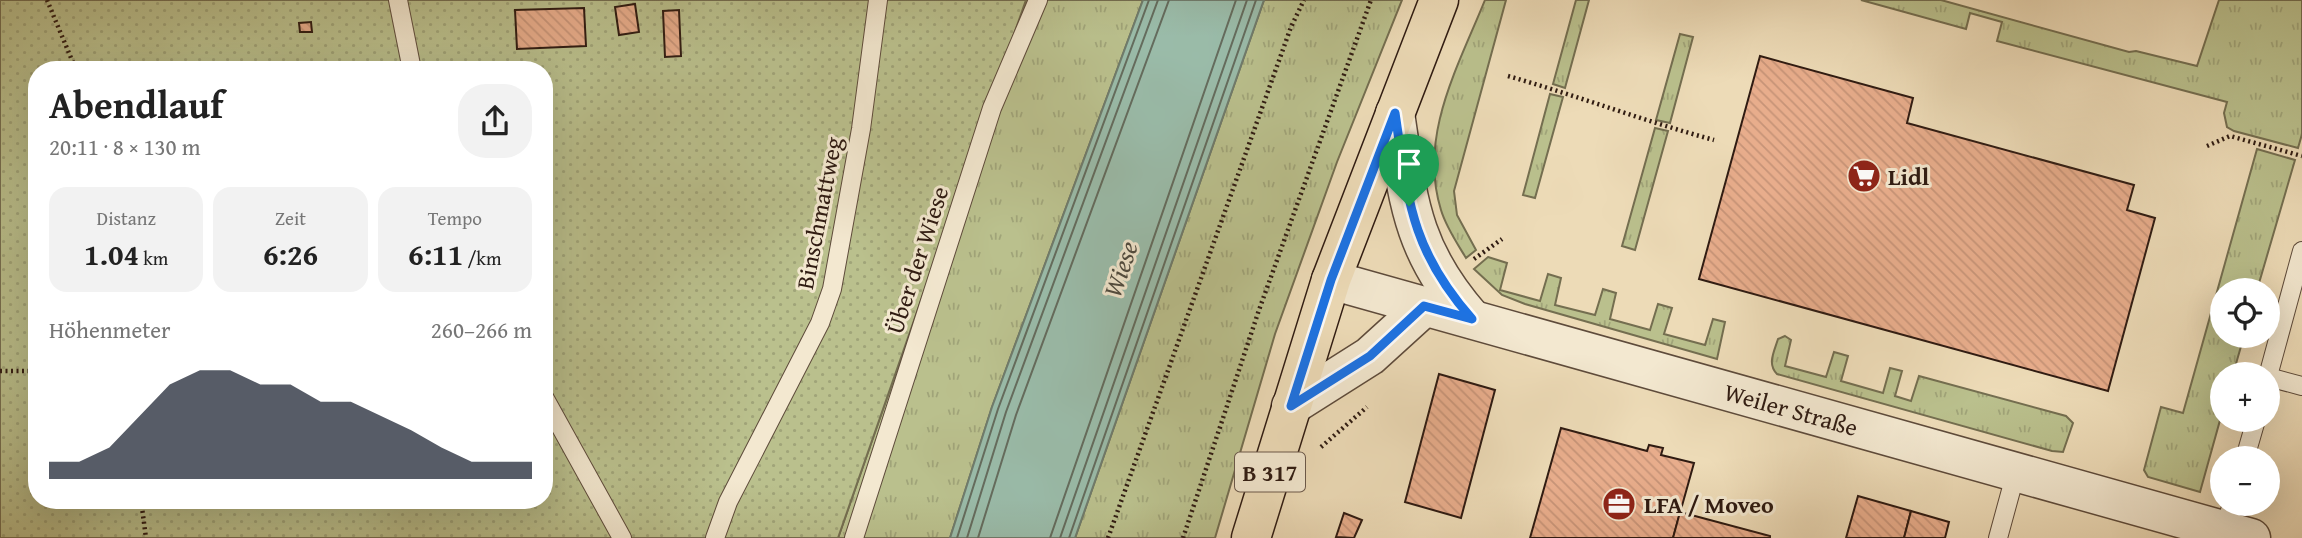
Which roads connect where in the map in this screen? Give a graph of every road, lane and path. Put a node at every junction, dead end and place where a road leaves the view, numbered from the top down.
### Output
1 (47, 0) edge
2 (398, 0) edge
3 (878, 0) edge
4 (1038, 0) edge
5 (1304, 0) edge
6 (1371, 0) edge
7 (1439, 0) edge
8 (72, 61) edge
9 (410, 61) edge
10 (1508, 76) dead end
11 (1395, 113) junction
12 (1714, 140) dead end
13 (2207, 146) dead end
14 (2302, 156) edge
15 (1502, 239) dead end
16 (2302, 251) edge
17 (1479, 255) dead end
18 (1331, 280) junction
19 (1424, 306) junction
20 (1472, 319) junction
21 (2272, 362) edge
22 (0, 371) edge
23 (28, 371) edge
24 (2280, 380) edge
25 (2302, 386) edge
26 (1370, 404) dead end
27 (1291, 406) junction
28 (553, 413) edge
29 (1320, 448) dead end
30 (2016, 471) junction
31 (142, 509) edge
32 (2236, 524) edge
33 (146, 538) edge
34 (622, 538) edge
35 (715, 538) edge
36 (854, 538) edge
37 (1108, 538) edge
38 (1183, 538) edge
39 (1251, 538) edge
40 (1998, 538) edge

1 - 8 path
2 - 9 lane
3 - 35 lane, Binschmattweg
4 - 36 lane, Über der Wiese
5 - 37 path
6 - 38 path
7 - 11 main road, B 317
10 - 12 path
11 - 18 main road, B 317
11 - 20 street
13 - 14 path
15 - 17 path
16 - 21 lane
18 - 19 street, Weiler Straße
18 - 27 main road, B 317
19 - 20 street, Weiler Straße
19 - 27 street
20 - 30 street, Weiler Straße
22 - 23 path
24 - 25 lane
26 - 29 path
27 - 39 main road, B 317
28 - 34 lane
30 - 32 street, Weiler Straße
30 - 40 lane
31 - 33 path

